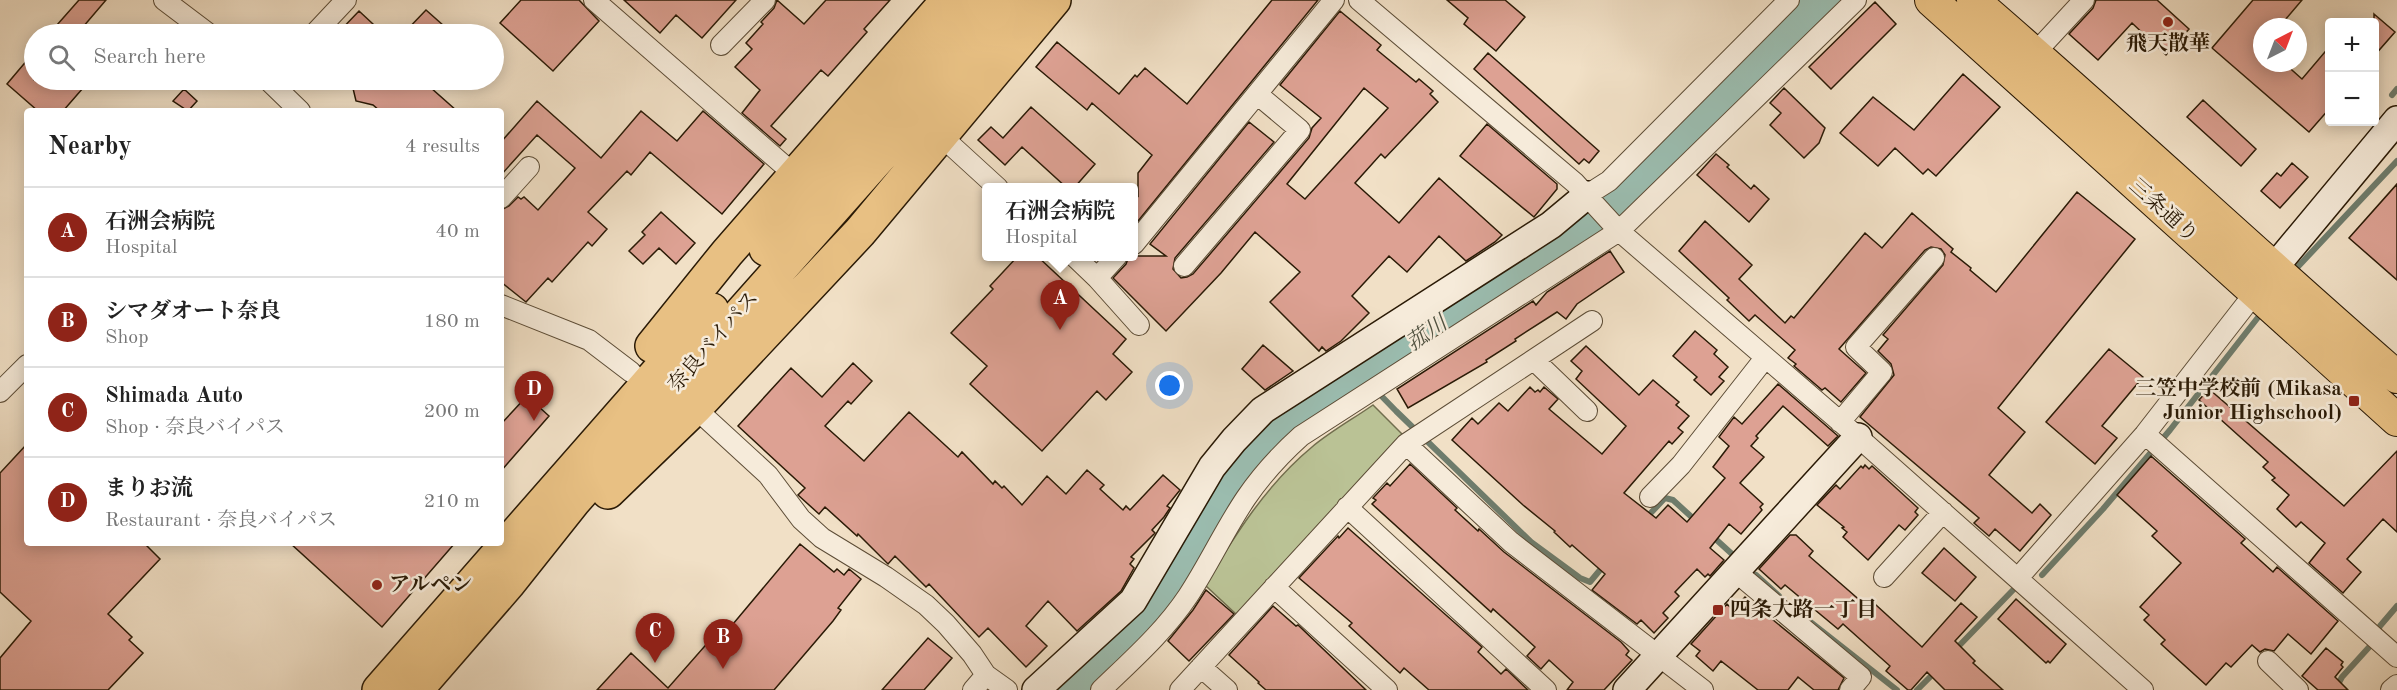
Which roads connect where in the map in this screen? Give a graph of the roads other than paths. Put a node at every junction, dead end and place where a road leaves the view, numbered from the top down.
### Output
1 (346, 0) edge
2 (594, 0) edge
3 (765, 0) edge
4 (948, 0) edge
5 (981, 0) edge
6 (1019, 0) edge
7 (1054, 0) edge
8 (1334, 0) edge
9 (1359, 0) edge
10 (1789, 0) edge
11 (1856, 0) edge
12 (1931, 0) edge
13 (1972, 0) edge
14 (2085, 0) edge
15 (166, 1) edge
16 (196, 24) edge
17 (323, 24) edge
18 (721, 45) dead end
19 (2035, 53) junction
20 (279, 90) edge
21 (1257, 94) junction
22 (296, 108) edge
23 (2397, 120) edge
24 (940, 135) junction
25 (529, 166) dead end
26 (795, 176) junction
27 (993, 183) edge
28 (504, 195) edge
29 (1587, 195) junction
30 (1618, 230) junction
31 (1138, 239) edge
32 (1934, 258) dead end
33 (1079, 261) edge
34 (1112, 261) edge
35 (1184, 266) dead end
36 (757, 277) junction
37 (1097, 278) junction
38 (2264, 281) junction
39 (504, 306) edge
40 (1592, 321) dead end
41 (1139, 326) dead end
42 (1766, 358) junction
43 (1534, 360) junction
44 (24, 370) edge
45 (631, 372) junction
46 (2397, 377) edge
47 (0, 392) edge
48 (695, 408) junction
49 (1587, 411) dead end
50 (2397, 420) edge
51 (1849, 430) junction
52 (2145, 434) junction
53 (1406, 444) junction
54 (1650, 497) dead end
55 (545, 500) junction
56 (1347, 507) junction
57 (1942, 512) junction
58 (1736, 572) junction
59 (1884, 577) dead end
60 (2018, 578) junction
61 (508, 584) junction
62 (1274, 587) junction
63 (1658, 655) junction
64 (2397, 657) edge
65 (2268, 661) dead end
66 (1201, 667) junction
67 (986, 675) junction
68 (2397, 685) edge
69 (379, 690) edge
70 (416, 690) edge
71 (973, 690) edge
72 (1007, 690) edge
73 (1036, 690) edge
74 (1101, 690) edge
75 (1180, 690) edge
76 (1227, 690) edge
77 (1387, 690) edge
78 (1546, 690) edge
79 (1627, 690) edge
80 (1703, 690) edge
81 (1850, 690) edge
82 (2143, 690) edge
83 (2298, 690) edge
84 (2391, 690) edge

1 - 17 street
2 - 26 street
3 - 18 street
4 - 26 highway
5 - 36 highway, 奈良バイパス
6 - 36 highway, 奈良バイパス
7 - 24 highway
8 - 21 street
9 - 29 street
10 - 29 street
11 - 30 street
12 - 38 main road, 三条通り
13 - 19 main road, 三条通り
14 - 19 street
15 - 16 street
19 - 38 main road, 三条通り
20 - 22 street
21 - 31 street
21 - 35 street
23 - 38 street
24 - 27 street
24 - 48 highway
25 - 28 street
26 - 45 highway
29 - 30 street
29 - 73 street
30 - 42 street
30 - 74 street
32 - 51 street
33 - 37 street
34 - 37 street
36 - 55 highway, 奈良バイパス
36 - 61 highway, 奈良バイパス
37 - 41 street
38 - 46 main road, 三条通り
38 - 50 main road, 三条通り
38 - 52 street
39 - 45 street
40 - 43 street
42 - 51 street
42 - 54 street
43 - 49 street
43 - 53 street
44 - 47 street
45 - 55 highway
48 - 61 highway
48 - 67 street
51 - 57 street
51 - 58 street
52 - 60 street
52 - 64 street
53 - 56 street
53 - 63 street
55 - 69 highway, 奈良バイパス
56 - 62 street
56 - 78 street
57 - 59 street
57 - 60 street
58 - 63 street
58 - 81 street
60 - 82 street
61 - 70 highway, 奈良バイパス
62 - 66 street
62 - 77 street
63 - 79 street
63 - 80 street
65 - 83 street
66 - 75 street
66 - 76 street
67 - 71 street
67 - 72 street
68 - 84 street

